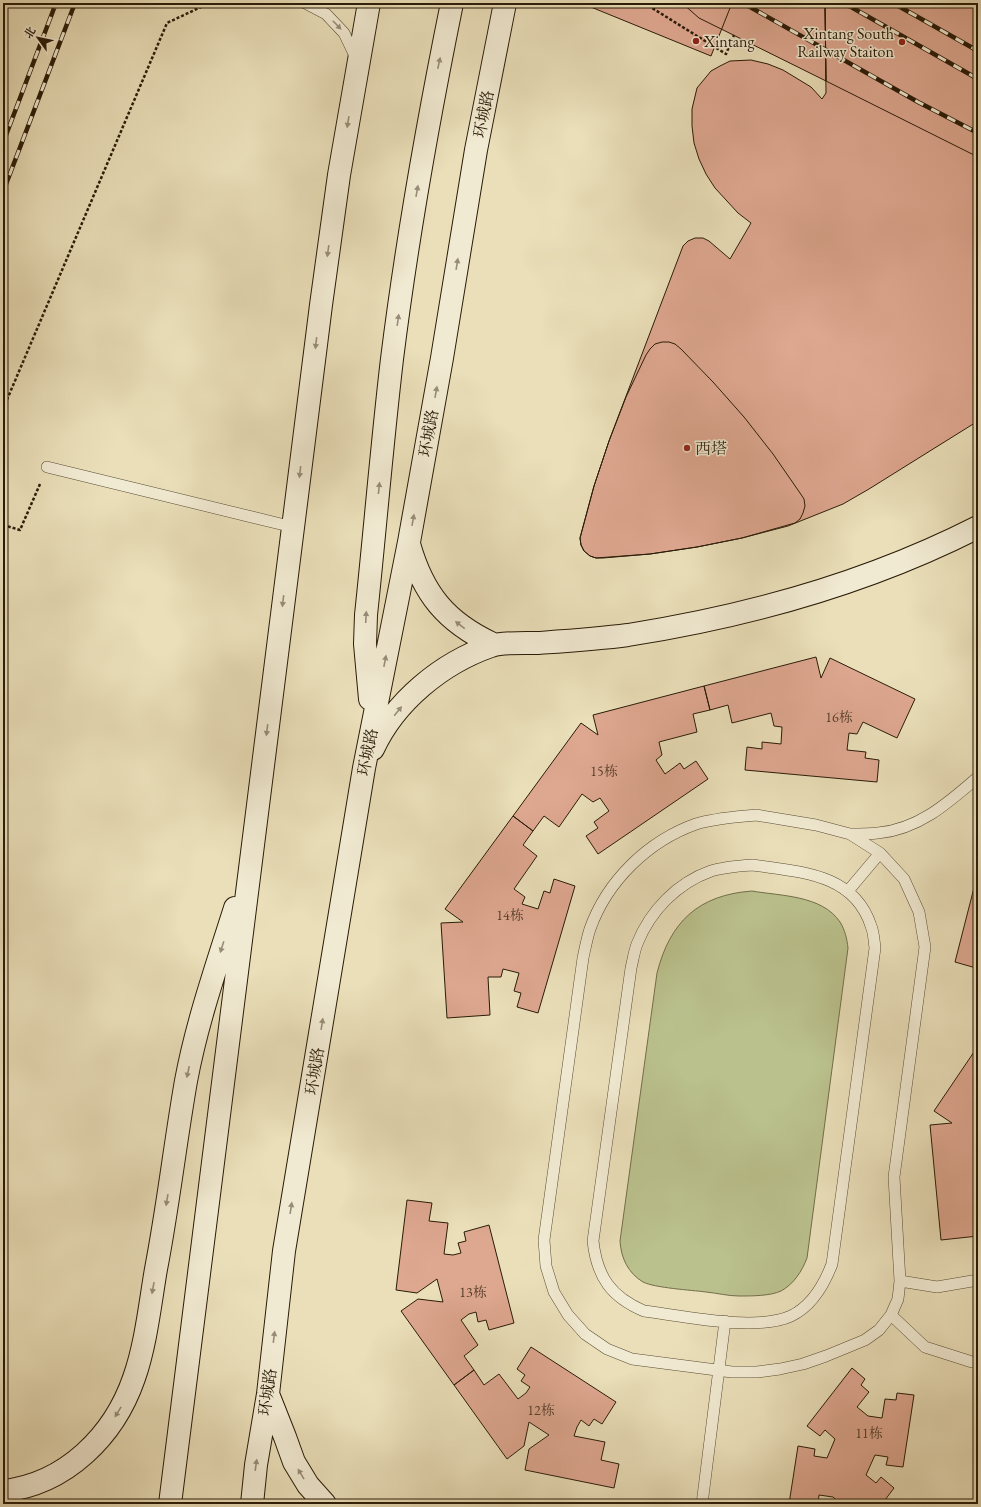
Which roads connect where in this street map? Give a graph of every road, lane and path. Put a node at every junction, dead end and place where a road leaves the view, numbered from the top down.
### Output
1 (206, 3) edge
2 (305, 3) edge
3 (369, 3) edge
4 (452, 3) edge
5 (505, 3) edge
6 (644, 3) edge
7 (734, 35) dead end
8 (354, 84) junction
9 (3, 409) edge
10 (47, 467) joint
11 (3, 525) edge
12 (293, 527) junction
13 (978, 527) edge
14 (408, 542) junction
15 (493, 644) junction
16 (372, 726) junction
17 (364, 768) junction
18 (978, 777) edge
19 (850, 834) junction
20 (880, 853) junction
21 (251, 856) junction
22 (848, 891) junction
23 (978, 1280) edge
24 (900, 1281) junction
25 (891, 1315) junction
26 (725, 1321) junction
27 (978, 1362) edge
28 (719, 1370) junction
29 (268, 1394) junction
30 (3, 1491) edge
31 (170, 1504) edge
32 (252, 1504) edge
33 (325, 1504) edge
34 (702, 1504) edge

1 - 9 path
2 -> 8 lane
3 - 8 main road
16 -> 4 main road
14 -> 5 main road, 环城路
6 - 7 path, bridge
8 -> 12 main road
10 - 11 path
10 - 12 lane
12 -> 21 main road
13 - 15 main road
15 -> 14 main road
16 -> 14 main road, 环城路
17 -> 15 main road
16 - 17 main road, 环城路
29 -> 17 main road, 环城路
18 - 19 lane
19 - 20 lane
19 - 28 lane
20 - 22 lane
20 - 24 lane
21 -> 30 main road
21 - 31 main road
22 - 26 lane
22 - 26 lane
23 - 24 lane
24 - 25 lane
25 - 27 lane
25 - 28 lane
26 - 28 lane
28 - 34 lane
32 -> 29 main road, 环城路
33 -> 29 main road

